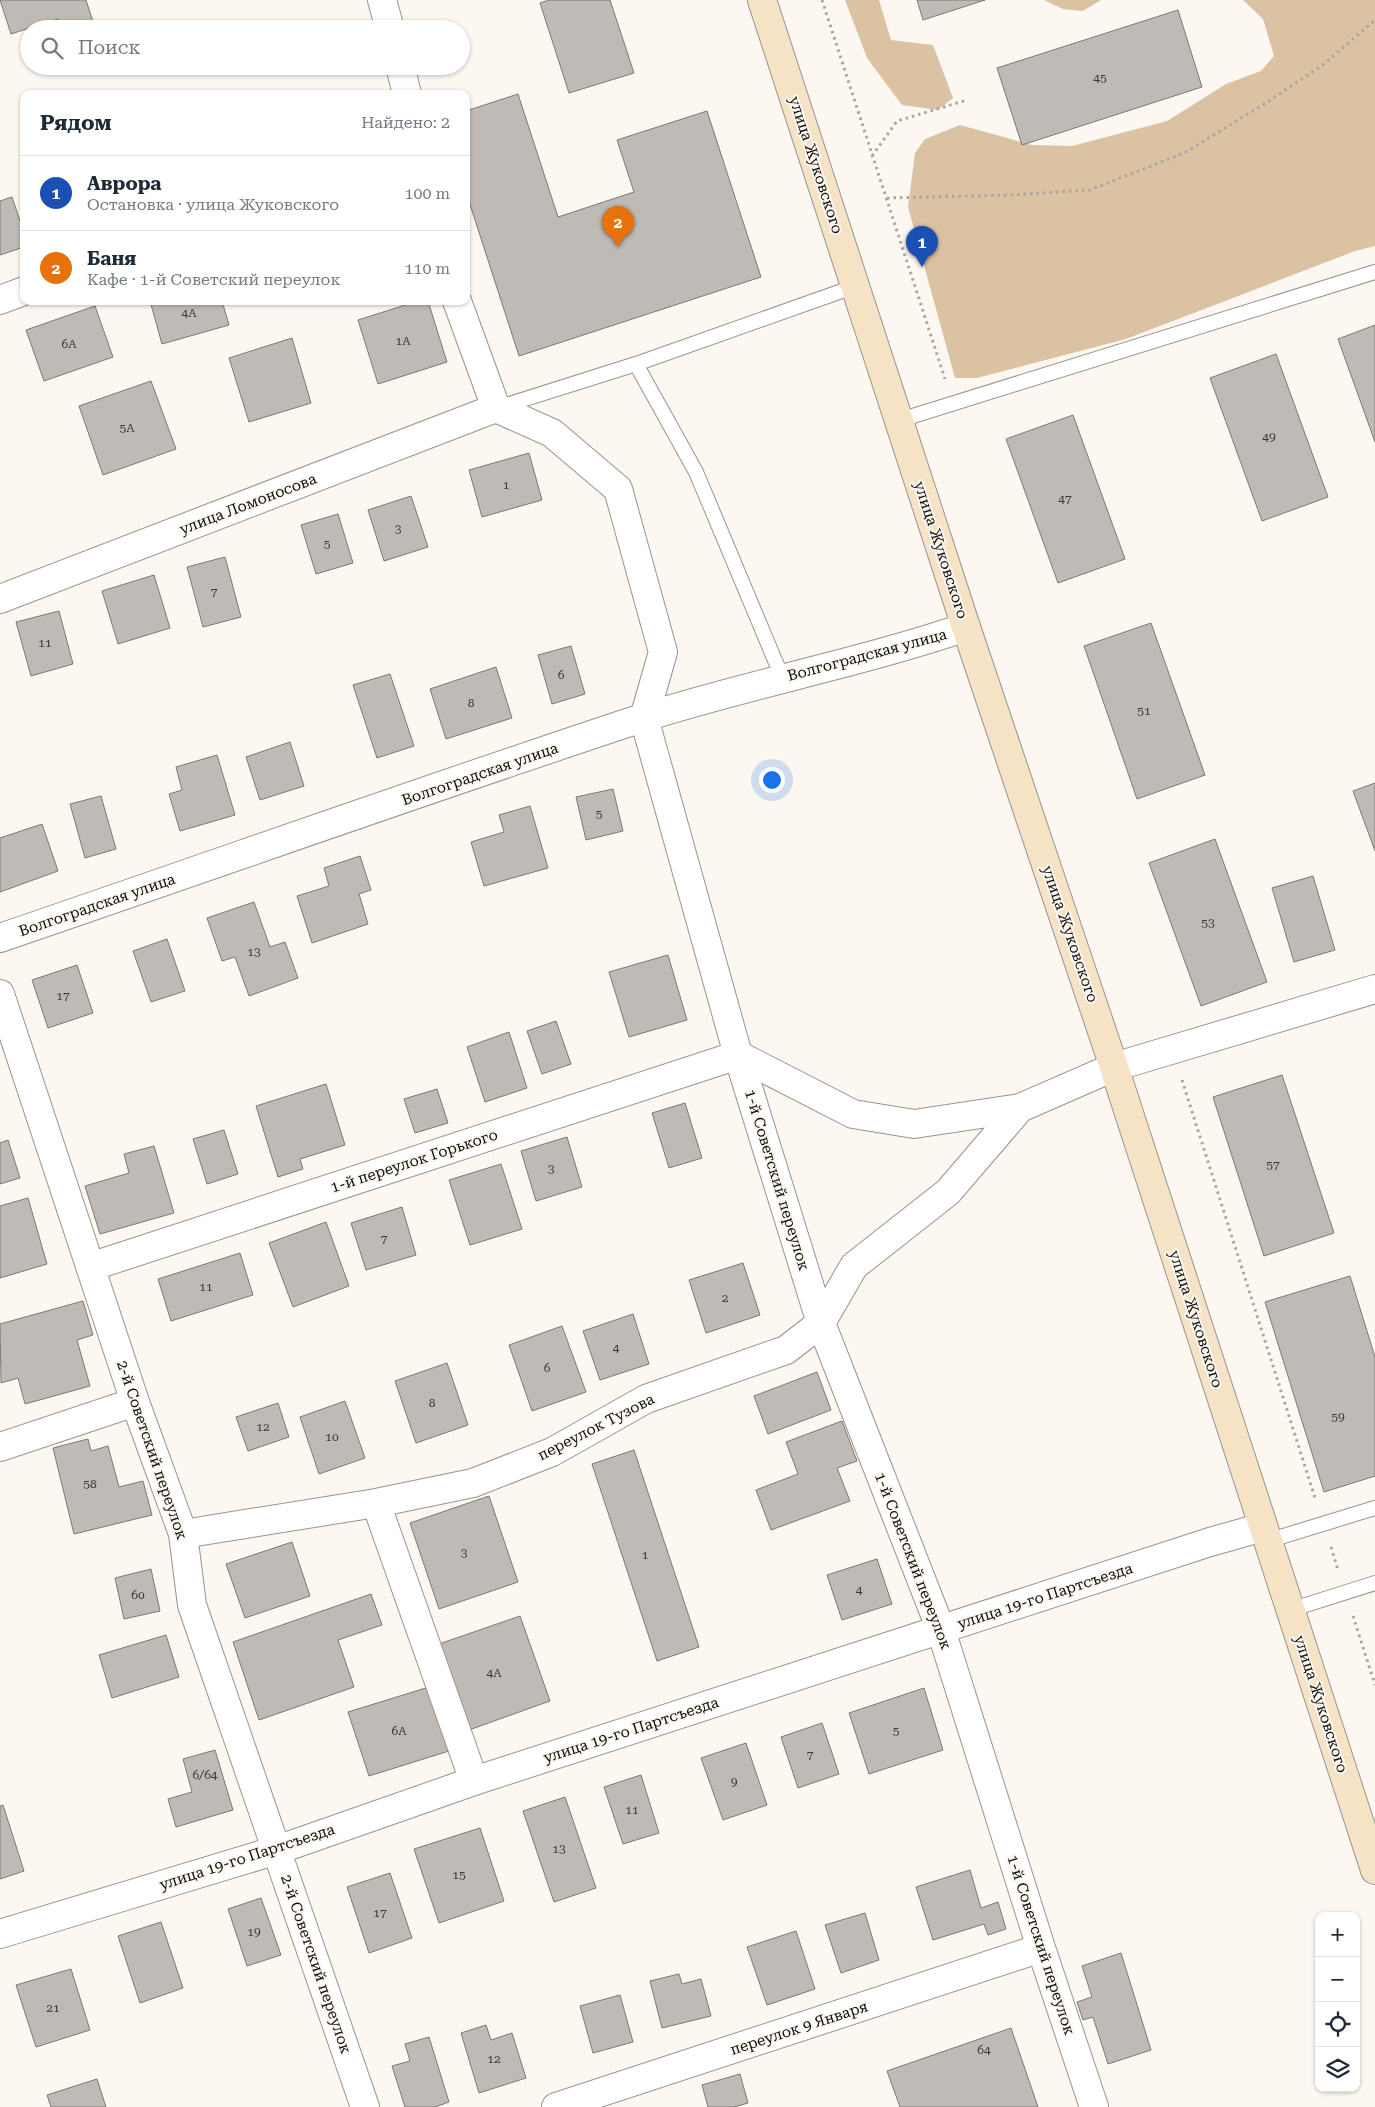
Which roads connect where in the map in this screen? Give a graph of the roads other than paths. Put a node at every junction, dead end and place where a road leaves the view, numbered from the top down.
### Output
1 (382, 0) edge
2 (762, 0) edge
3 (388, 20) edge
4 (402, 75) edge
5 (406, 90) edge
6 (1375, 272) edge
7 (856, 286) junction
8 (20, 293) edge
9 (0, 300) edge
10 (458, 305) edge
11 (636, 364) junction
12 (496, 408) junction
13 (900, 420) junction
14 (0, 599) edge
15 (966, 627) junction
16 (782, 678) junction
17 (644, 718) junction
18 (0, 938) edge
19 (1375, 989) edge
20 (0, 994) edge
21 (738, 1055) junction
22 (1114, 1067) junction
23 (1020, 1108) junction
24 (90, 1266) junction
25 (821, 1323) junction
26 (135, 1402) junction
27 (0, 1447) edge
28 (376, 1503) junction
29 (1375, 1508) edge
30 (183, 1534) junction
31 (1265, 1534) junction
32 (1375, 1583) edge
33 (1290, 1610) junction
34 (941, 1630) junction
35 (474, 1780) junction
36 (1369, 1829) edge
37 (277, 1850) junction
38 (1375, 1870) edge
39 (0, 1934) edge
40 (1041, 1948) junction
41 (365, 2107) edge
42 (556, 2107) edge
43 (1094, 2107) edge

1 - 3 street
2 - 7 street, улица Жуковского
4 - 5 street
6 - 13 lane
7 - 11 lane
7 - 13 street, улица Жуковского
8 - 9 street
10 - 12 street
11 - 12 lane
11 - 16 lane
12 - 14 street, улица Ломоносова
12 - 17 street
13 - 15 street, улица Жуковского
15 - 16 street, Волгоградская улица
15 - 22 street, улица Жуковского
16 - 17 street, Волгоградская улица
17 - 18 street, Волгоградская улица
17 - 21 street, 1-й Советский переулок
19 - 22 street
20 - 24 street, 2-й Советский переулок
21 - 23 street
21 - 24 street, 1-й переулок Горького
21 - 25 street, 1-й Советский переулок
22 - 23 street
22 - 31 street, улица Жуковского
23 - 25 street
24 - 26 street, 2-й Советский переулок
25 - 28 street, переулок Тузова
25 - 34 street, 1-й Советский переулок
26 - 27 street
26 - 30 street, 2-й Советский переулок
28 - 30 street, переулок Тузова
28 - 35 street
29 - 31 lane
30 - 37 street, 2-й Советский переулок
31 - 33 street, улица Жуковского
31 - 34 street, улица 19-го Партсъезда
32 - 33 lane
33 - 36 street, улица Жуковского
34 - 35 street, улица 19-го Партсъезда
34 - 40 street, 1-й Советский переулок
35 - 37 street, улица 19-го Партсъезда
36 - 38 street, улица Жуковского
37 - 39 street, улица 19-го Партсъезда
37 - 41 street, 2-й Советский переулок
40 - 42 street, переулок 9 Января
40 - 43 street, 1-й Советский переулок

